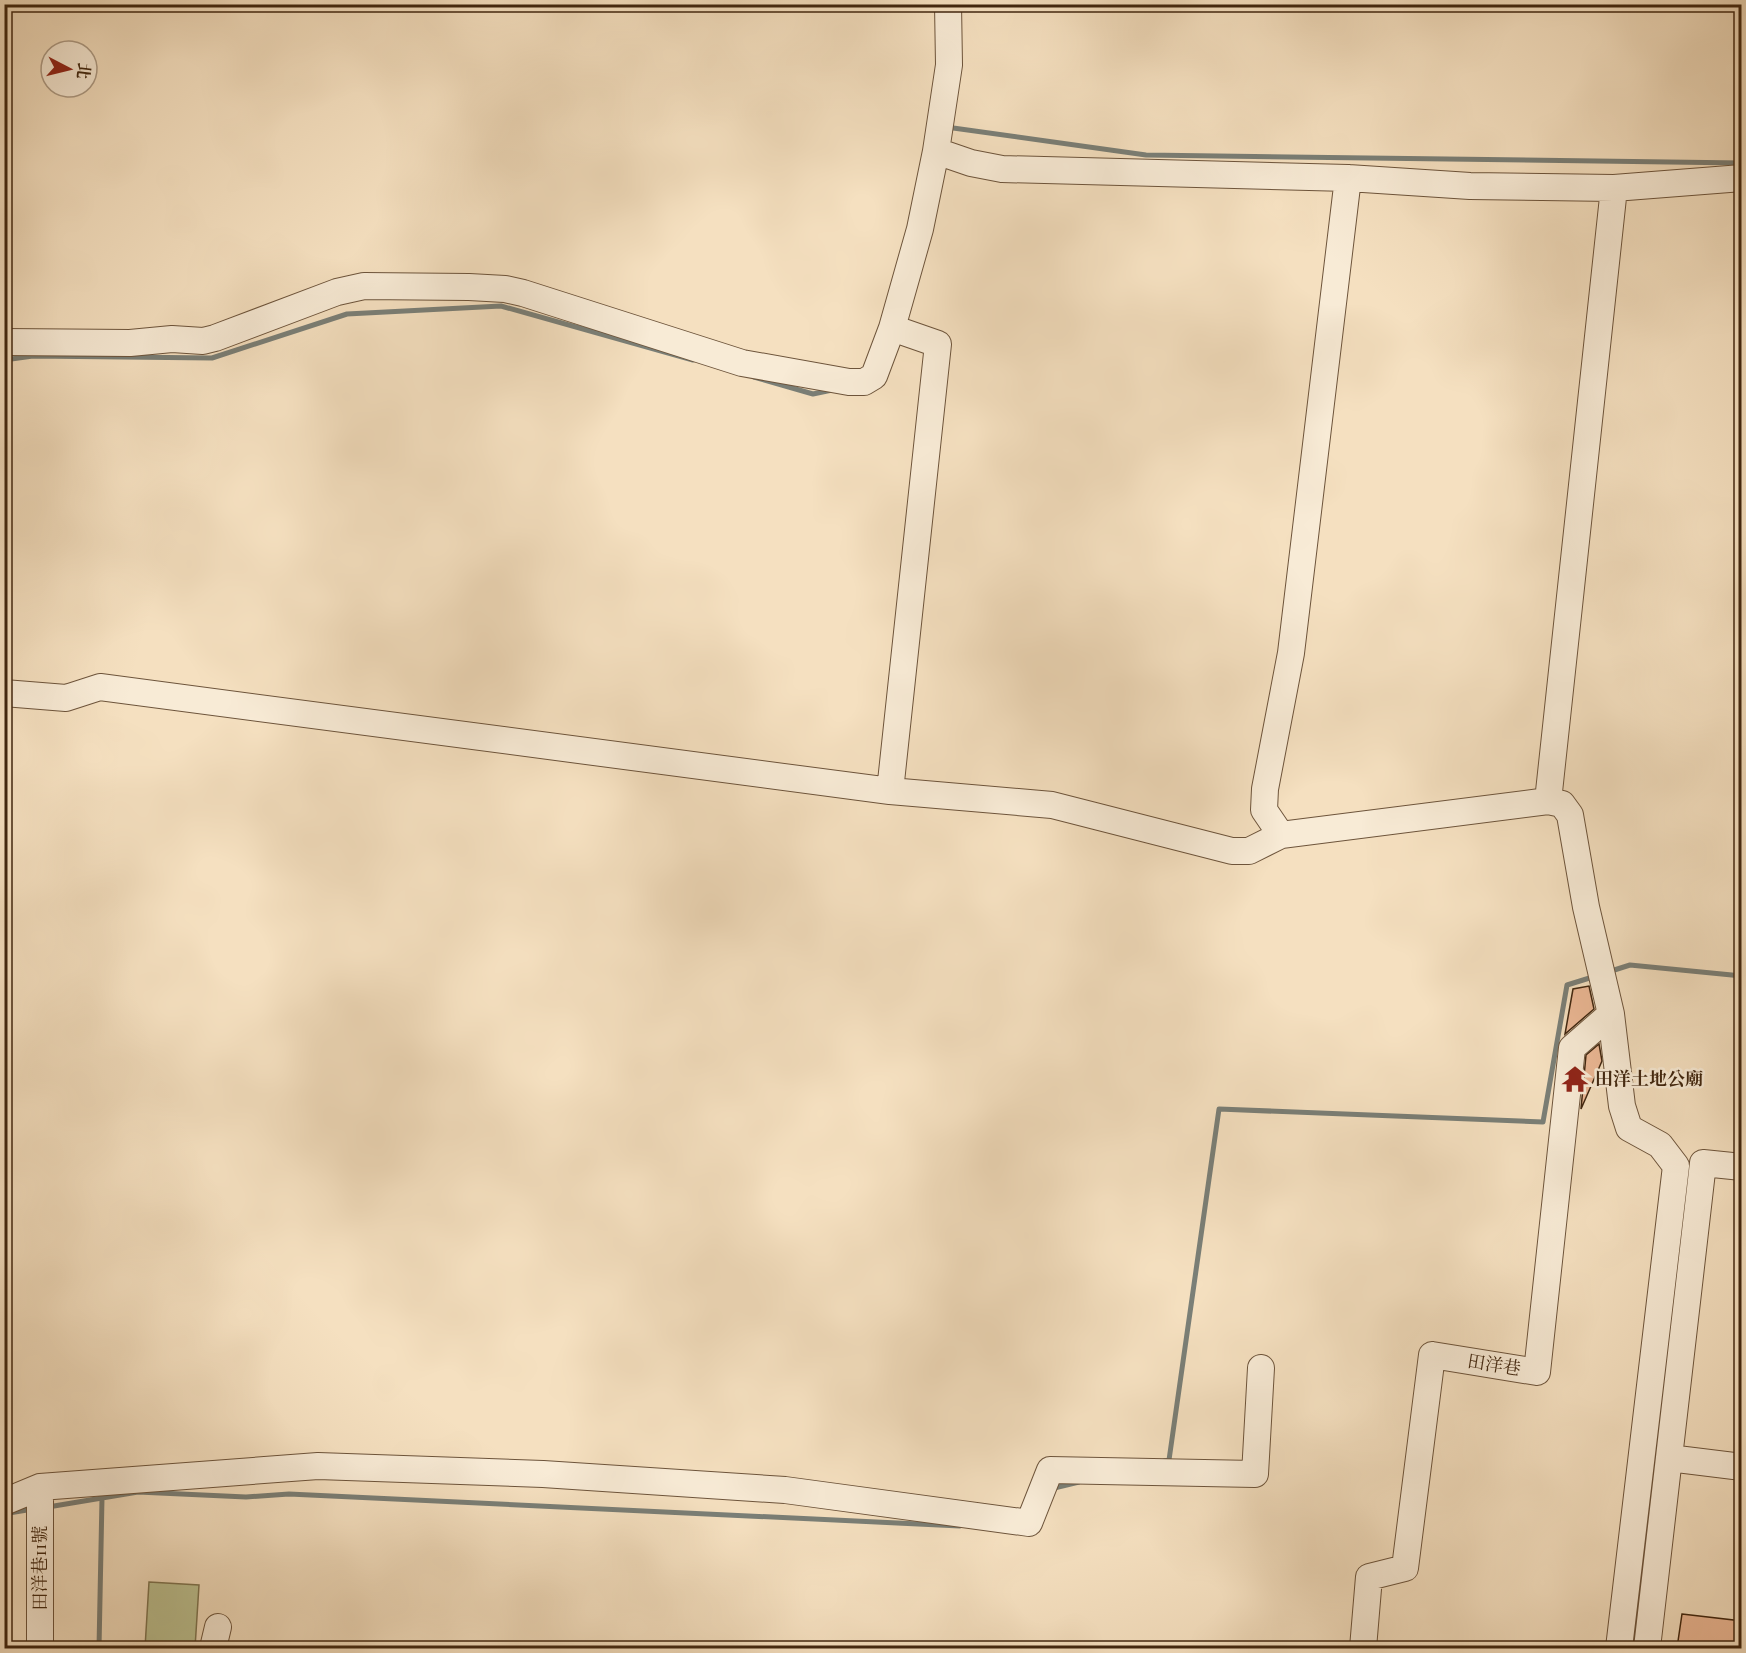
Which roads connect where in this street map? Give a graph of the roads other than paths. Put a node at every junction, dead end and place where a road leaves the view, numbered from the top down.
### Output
1 (948, 4) edge
2 (936, 151) junction
3 (1348, 178) junction
4 (1742, 178) edge
5 (1614, 188) junction
6 (892, 328) junction
7 (4, 342) edge
8 (4, 693) edge
9 (890, 791) junction
10 (1548, 801) junction
11 (1281, 835) junction
12 (1611, 1014) junction
13 (1742, 1167) edge
14 (1261, 1368) dead end
15 (1669, 1458) junction
16 (1742, 1467) edge
17 (40, 1487) junction
18 (4, 1502) edge
19 (40, 1648) edge
20 (1363, 1648) edge
21 (1619, 1648) edge
22 (1647, 1648) edge

1 - 2 street
2 - 3 street
2 - 6 street
3 - 5 street
3 - 11 street
4 - 5 street
5 - 10 street
6 - 7 street
6 - 9 street
8 - 9 street
9 - 11 street
10 - 11 street
10 - 12 street
12 - 20 street, 田洋巷
12 - 21 street
13 - 15 street
14 - 17 street
15 - 16 street
15 - 22 street
17 - 18 street
17 - 19 street, 田洋巷11號

